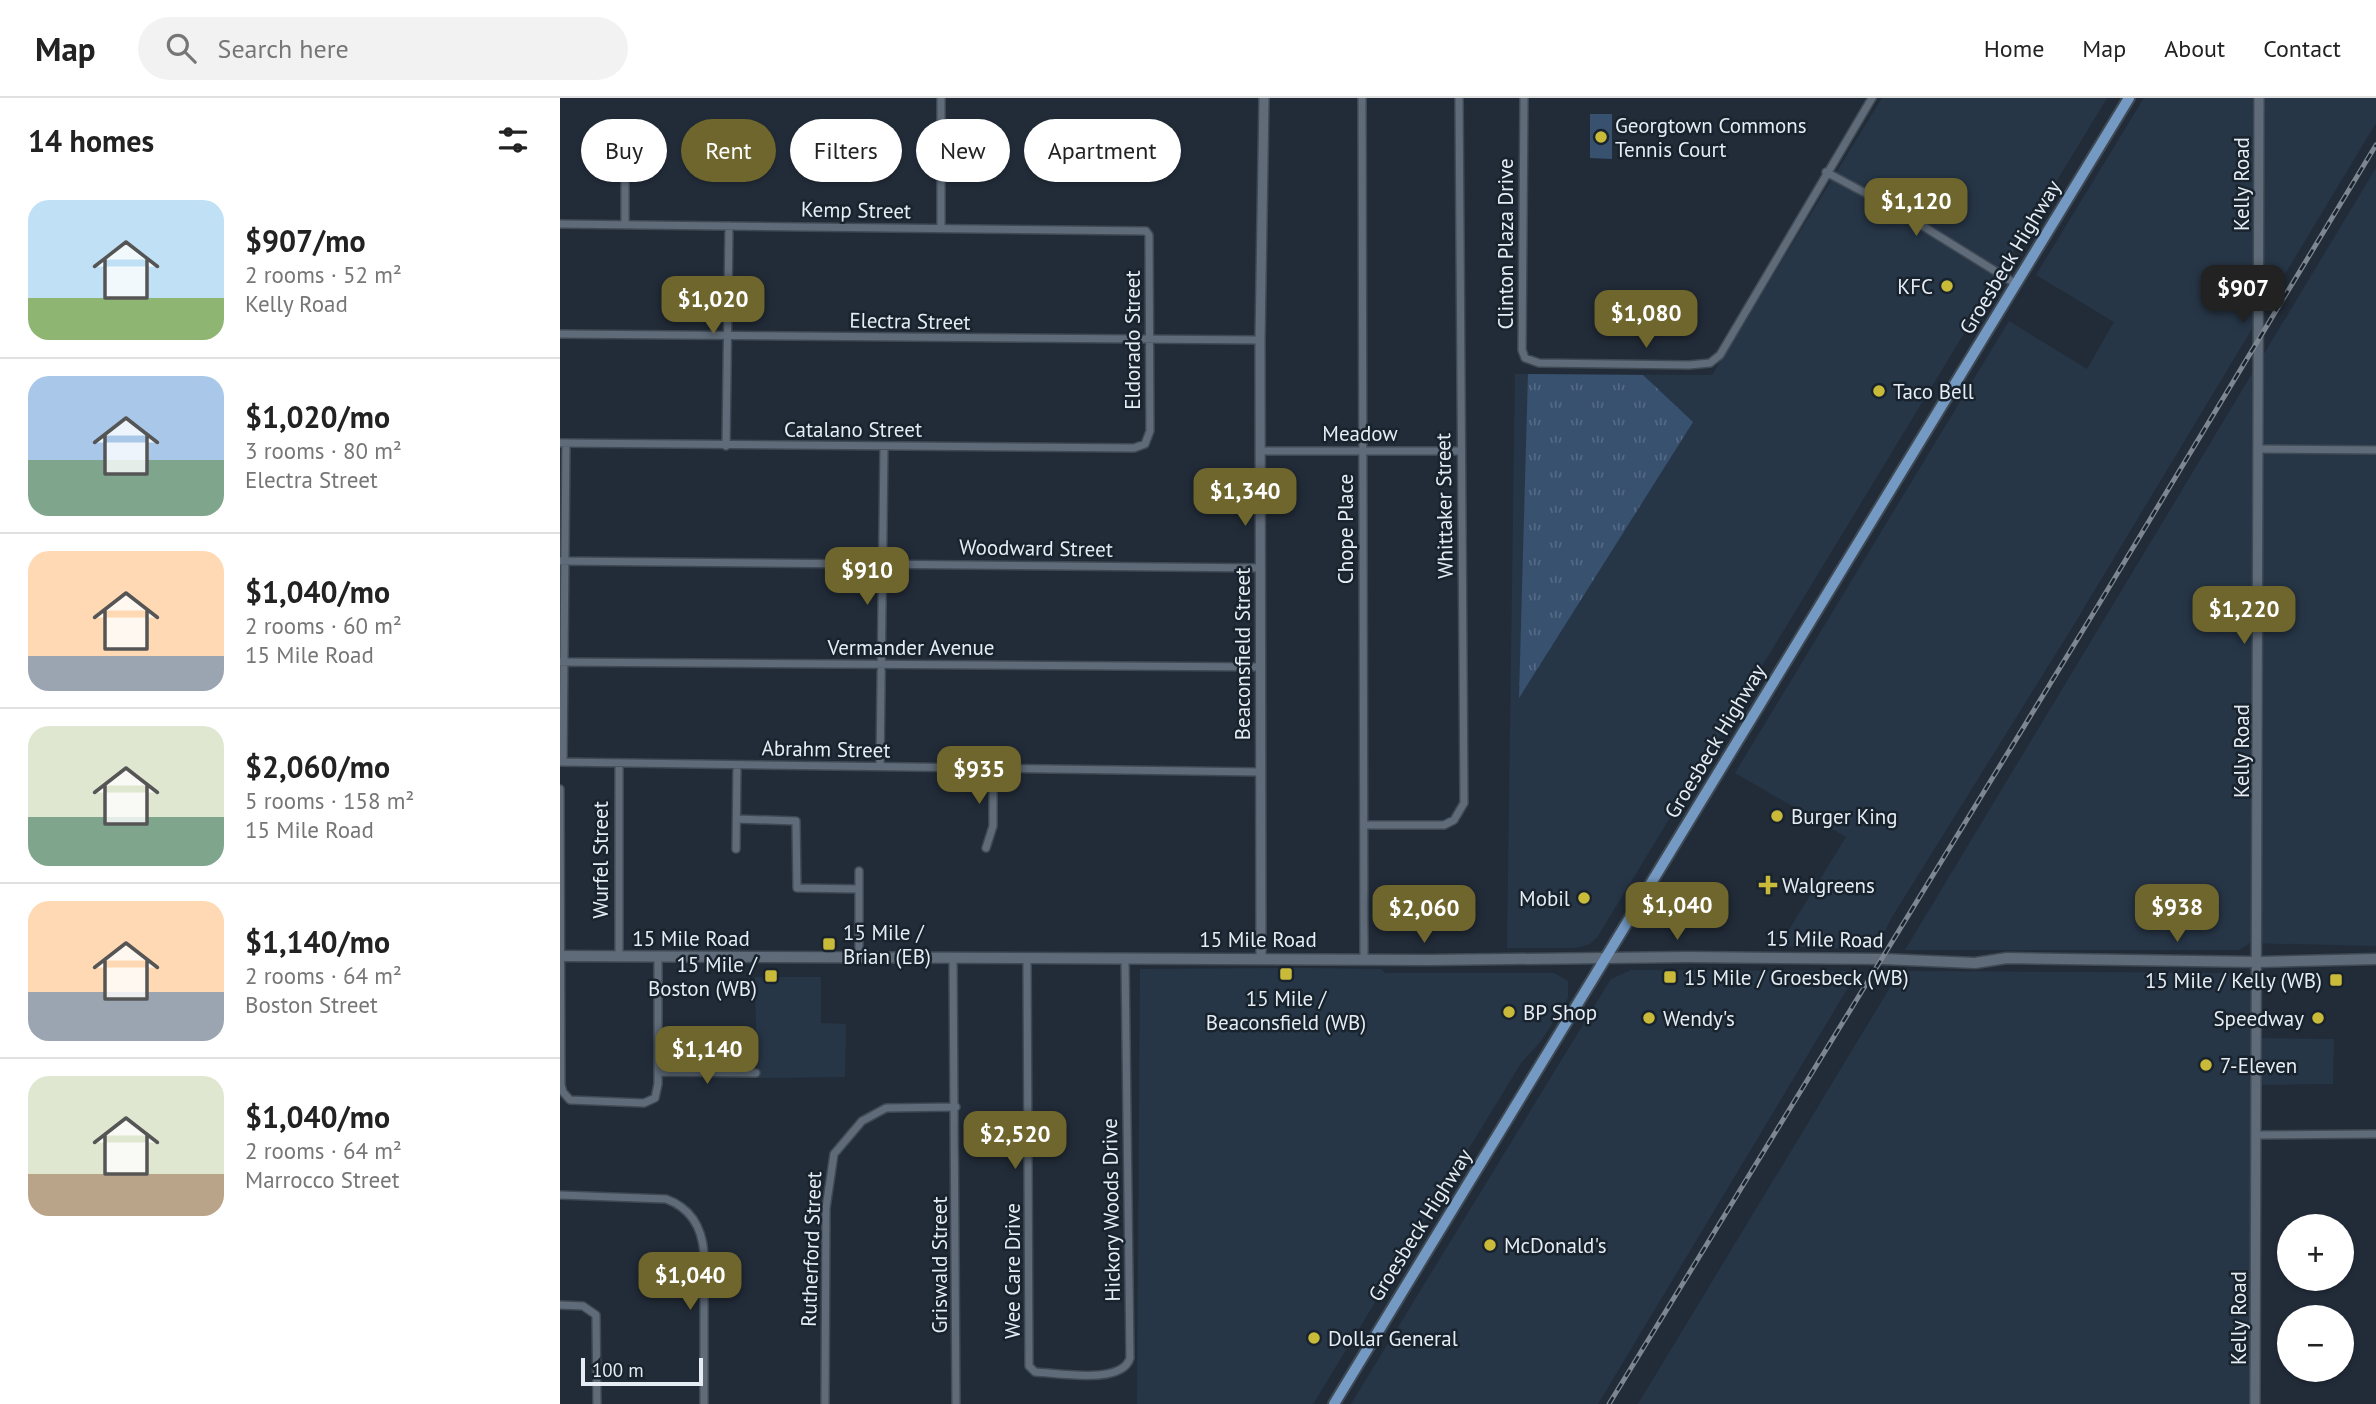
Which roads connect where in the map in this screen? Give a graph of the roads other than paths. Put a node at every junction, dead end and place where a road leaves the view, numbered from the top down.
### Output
1 (941, 98) edge
2 (1264, 98) edge
3 (1362, 98) edge
4 (1459, 98) edge
5 (1524, 98) edge
6 (1871, 98) edge
7 (2129, 98) edge
8 (2259, 98) edge
9 (1826, 172) junction
10 (625, 182) edge
11 (560, 224) edge
12 (625, 225) junction
13 (729, 226) junction
14 (941, 228) junction
15 (1149, 235) joint
16 (2016, 284) junction
17 (560, 334) edge
18 (727, 336) junction
19 (1260, 340) junction
20 (1149, 341) junction
21 (563, 443) edge
22 (1145, 444) joint
23 (726, 446) junction
24 (884, 447) junction
25 (2259, 449) junction
26 (1362, 450) junction
27 (2376, 450) edge
28 (1460, 451) junction
29 (1261, 452) junction
30 (562, 561) edge
31 (883, 564) junction
32 (1260, 568) junction
33 (562, 662) edge
34 (880, 664) junction
35 (1261, 667) junction
36 (562, 762) edge
37 (619, 764) junction
38 (737, 765) junction
39 (880, 766) junction
40 (993, 768) junction
41 (1260, 772) junction
42 (560, 789) edge
43 (737, 818) junction
44 (1365, 825) junction
45 (986, 848) dead end
46 (736, 849) dead end
47 (859, 871) dead end
48 (859, 889) junction
49 (560, 956) edge
50 (619, 957) junction
51 (658, 957) junction
52 (859, 957) junction
53 (1607, 957) junction
54 (953, 958) junction
55 (1027, 958) junction
56 (1125, 958) junction
57 (1261, 958) junction
58 (1364, 959) junction
59 (2376, 959) edge
60 (2258, 962) junction
61 (658, 1072) junction
62 (561, 1073) edge
63 (756, 1073) dead end
64 (956, 1107) junction
65 (2376, 1134) edge
66 (2257, 1135) junction
67 (560, 1195) edge
68 (560, 1305) edge
69 (1035, 1372) joint
70 (597, 1404) edge
71 (704, 1404) edge
72 (825, 1404) edge
73 (956, 1404) edge
74 (1334, 1404) edge
75 (2255, 1404) edge

1 - 14 street
2 - 19 street, Beaconsfield Street
3 - 26 street, Chope Place
4 - 28 street, Whittaker Street
5 - 9 street, Clinton Plaza Drive
6 - 9 street, Clinton Plaza Drive
7 - 16 main road, Groesbeck Highway
8 - 25 street, Kelly Road
9 - 16 street
10 - 12 street
11 - 12 street, Kemp Street
12 - 13 street, Kemp Street
13 - 14 street, Kemp Street
13 - 18 street
14 - 15 street, Kemp Street
15 - 20 street, Eldorado Street
16 - 53 main road, Groesbeck Highway
17 - 18 street, Electra Street
18 - 20 street, Electra Street
18 - 23 street
19 - 20 street, Electra Street
19 - 29 street, Beaconsfield Street
20 - 22 street, Eldorado Street
21 - 23 street, Catalano Street
21 - 30 street
22 - 24 street, Catalano Street
23 - 24 street, Catalano Street
24 - 31 street
25 - 27 street
25 - 60 street, Kelly Road
26 - 28 street, Meadow
26 - 29 street, Meadow
26 - 44 street, Chope Place
28 - 44 street, Whittaker Street
29 - 32 street, Beaconsfield Street
30 - 31 street, Woodward Street
30 - 33 street
31 - 32 street, Woodward Street
31 - 34 street
32 - 35 street, Beaconsfield Street
33 - 34 street, Vermander Avenue
33 - 36 street
34 - 35 street, Vermander Avenue
34 - 39 street
35 - 41 street, Beaconsfield Street
36 - 37 street, Abrahm Street
37 - 38 street, Abrahm Street
37 - 50 street, Wurfel Street
38 - 39 street, Abrahm Street
38 - 43 street
39 - 40 street, Abrahm Street
40 - 41 street, Abrahm Street
40 - 45 street
41 - 57 street, Beaconsfield Street
42 - 49 street
43 - 46 street
43 - 48 street
44 - 58 street, Chope Place
47 - 48 street
48 - 52 street
49 - 50 main road, 15 Mile Road
49 - 62 street
50 - 51 main road, 15 Mile Road
51 - 52 main road, 15 Mile Road
51 - 61 street
52 - 54 main road, 15 Mile Road
53 - 58 main road, 15 Mile Road
53 - 60 main road, 15 Mile Road
53 - 74 main road, Groesbeck Highway
54 - 55 main road, 15 Mile Road
54 - 64 street, Griswald Street
55 - 56 main road, 15 Mile Road
55 - 69 street, Wee Care Drive
56 - 57 main road, 15 Mile Road
56 - 69 street, Hickory Woods Drive
57 - 58 main road, 15 Mile Road
59 - 60 main road, 15 Mile Road
60 - 66 street, Kelly Road
61 - 62 street
61 - 63 street
64 - 72 street, Rutherford Street
64 - 73 street, Griswald Street
65 - 66 street
66 - 75 street, Kelly Road
67 - 71 street
68 - 70 street

